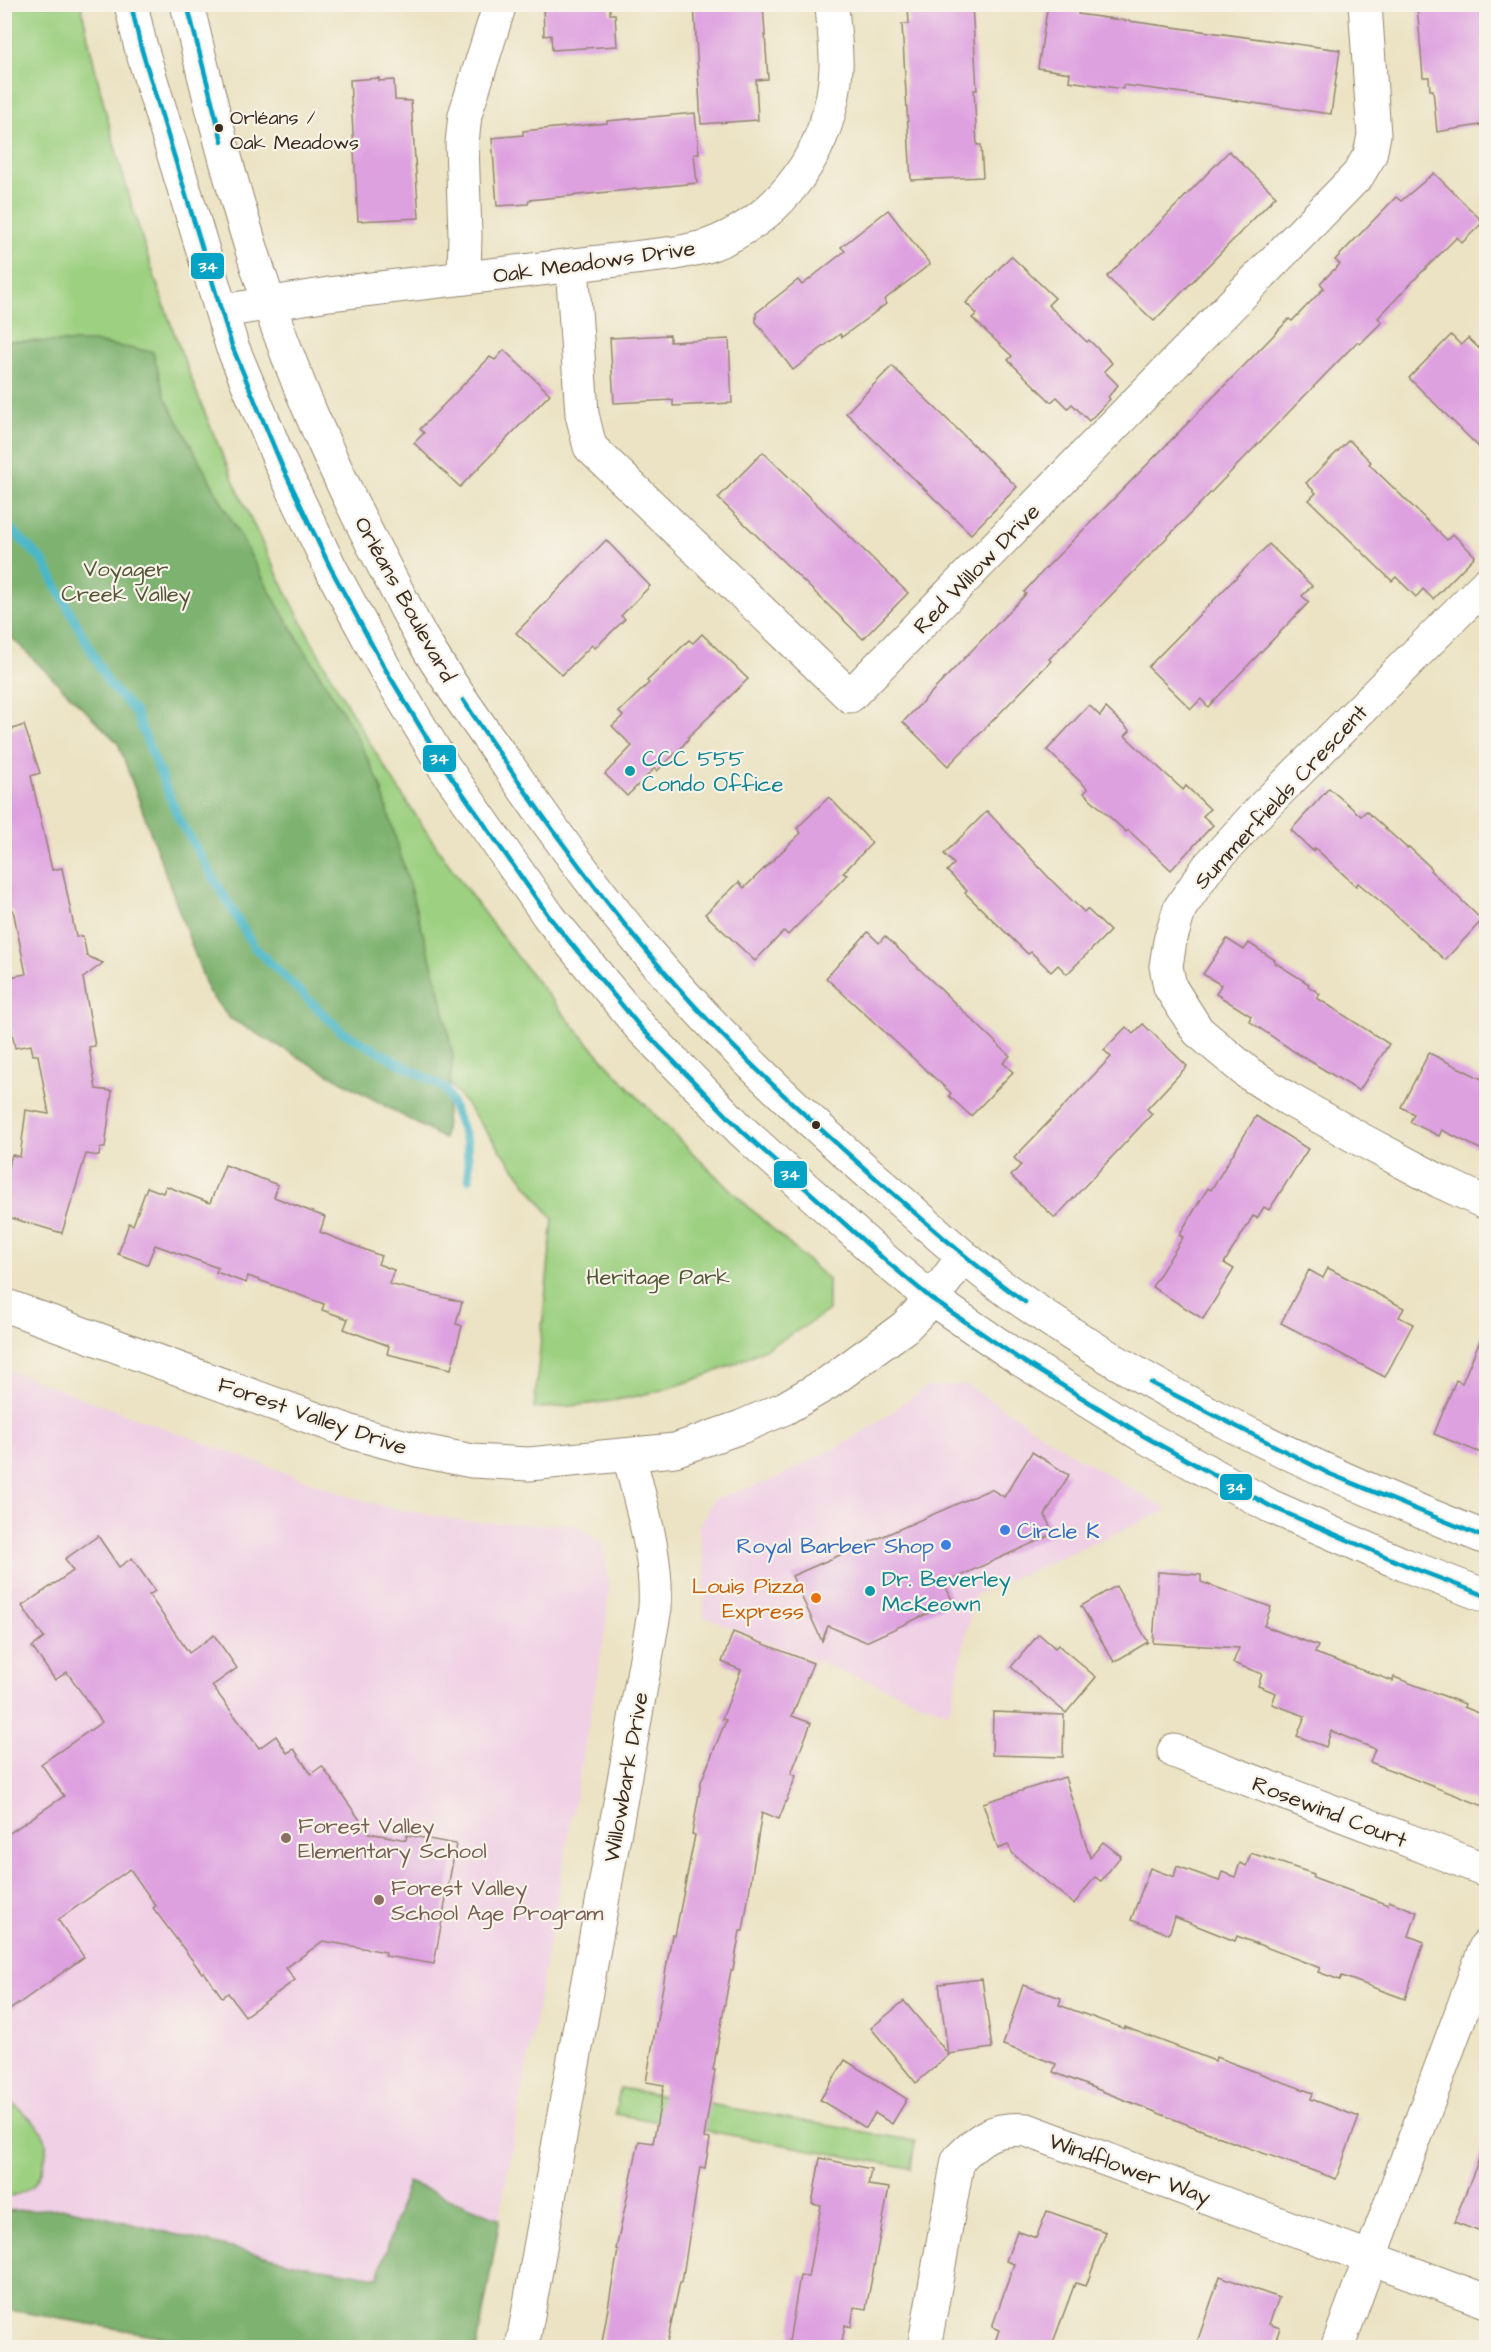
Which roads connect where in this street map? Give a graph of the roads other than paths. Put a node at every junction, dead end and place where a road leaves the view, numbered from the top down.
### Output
1 (131, 4) edge
2 (187, 4) edge
3 (500, 4) edge
4 (831, 4) edge
5 (1365, 4) edge
6 (572, 265) junction
7 (464, 278) junction
8 (270, 302) junction
9 (222, 311) junction
10 (1486, 584) edge
11 (1486, 1203) edge
12 (963, 1257) junction
13 (932, 1299) junction
14 (4, 1305) edge
15 (629, 1455) junction
16 (1486, 1538) edge
17 (1486, 1596) edge
18 (1174, 1751) dead end
19 (1486, 1870) edge
20 (1486, 1946) edge
21 (1372, 2258) junction
22 (1486, 2301) edge
23 (522, 2348) edge
24 (924, 2348) edge
25 (1337, 2348) edge

1 - 9 street
2 - 8 street, Orléans Boulevard
3 - 7 street
4 - 6 street, Oak Meadows Drive
5 - 6 street, Red Willow Drive
6 - 7 street, Oak Meadows Drive
7 - 8 street, Oak Meadows Drive
8 - 9 street, Oak Meadows Drive
8 - 12 street, Orléans Boulevard
9 - 13 street
10 - 11 street, Summerfields Crescent
12 - 13 street, Forest Valley Drive
12 - 16 street, Orléans Boulevard
13 - 15 street, Forest Valley Drive
13 - 17 street
14 - 15 street, Forest Valley Drive
15 - 23 street, Willowbark Drive
18 - 19 street, Rosewind Court
20 - 21 street
21 - 22 street, Windflower Way
21 - 24 street, Windflower Way
21 - 25 street

